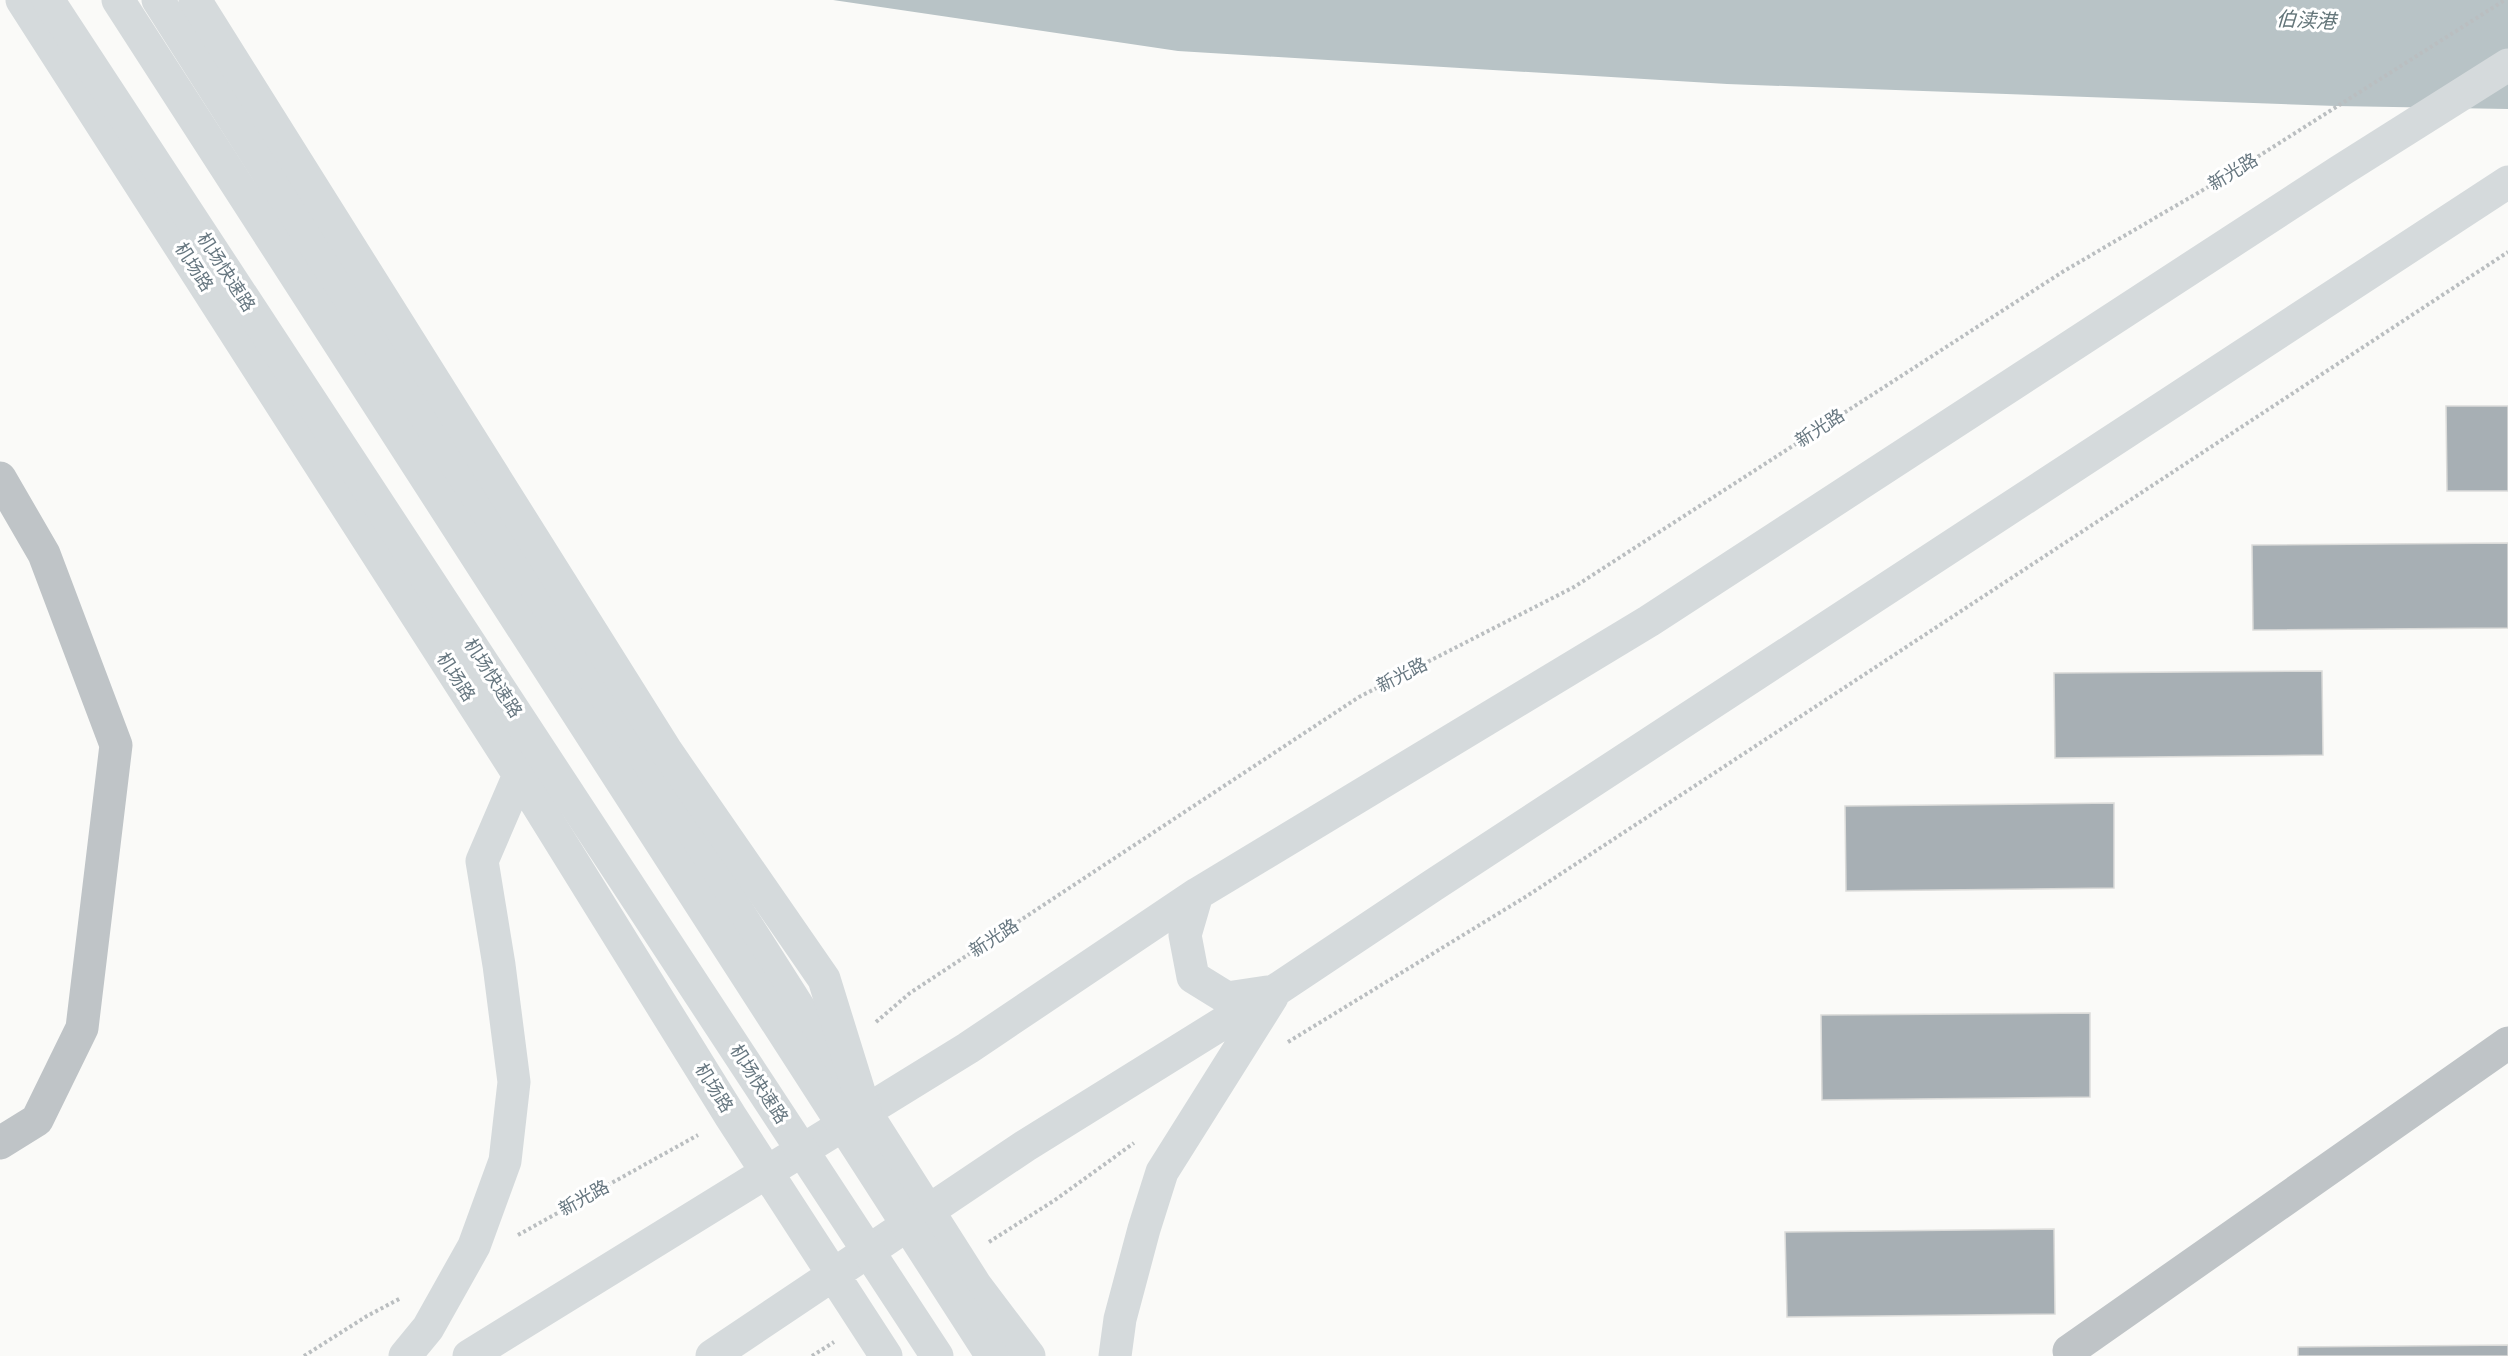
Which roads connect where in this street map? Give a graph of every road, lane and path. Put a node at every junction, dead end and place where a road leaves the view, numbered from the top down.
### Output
1 (118, 0) edge
2 (158, 0) edge
3 (195, 0) edge
4 (2505, 0) edge
5 (35, 7) edge
6 (2508, 65) edge
7 (2508, 182) edge
8 (2508, 252) edge
9 (0, 478) edge
10 (519, 775) junction
11 (1197, 894) junction
12 (1276, 990) junction
13 (2508, 1043) edge
14 (1285, 1044) dead end
15 (845, 1047) junction
16 (865, 1111) junction
17 (731, 1117) junction
18 (1139, 1140) dead end
19 (0, 1143) edge
20 (767, 1173) junction
21 (929, 1211) junction
22 (515, 1237) dead end
23 (960, 1261) junction
24 (833, 1275) junction
25 (405, 1296) dead end
26 (863, 1322) junction
27 (304, 1356) edge
28 (405, 1356) edge
29 (469, 1356) edge
30 (712, 1356) edge
31 (812, 1356) edge
32 (885, 1356) edge
33 (937, 1356) edge
34 (992, 1356) edge
35 (1029, 1356) edge
36 (1115, 1356) edge
37 (2073, 1356) edge

1 - 34 main road
2 - 16 main road
3 - 15 main road
4 - 15 path, 新光路
5 - 10 main road, 机场路
5 - 33 main road, 机场快速路
6 - 11 main road
7 - 12 main road
8 - 14 path
9 - 19 street
10 - 17 main road, 机场路
10 - 28 main road
11 - 12 main road
11 - 16 main road
12 - 21 main road
12 - 36 main road
13 - 37 street
15 - 16 main road
16 - 20 main road
16 - 21 main road
17 - 20 main road, 机场路
17 - 22 path, 新光路
18 - 23 path
20 - 24 main road, 机场路
20 - 29 main road
21 - 23 main road
21 - 24 main road
23 - 35 main road
24 - 26 main road, 机场路
24 - 30 main road
25 - 27 path
26 - 31 path
26 - 32 main road, 机场路

